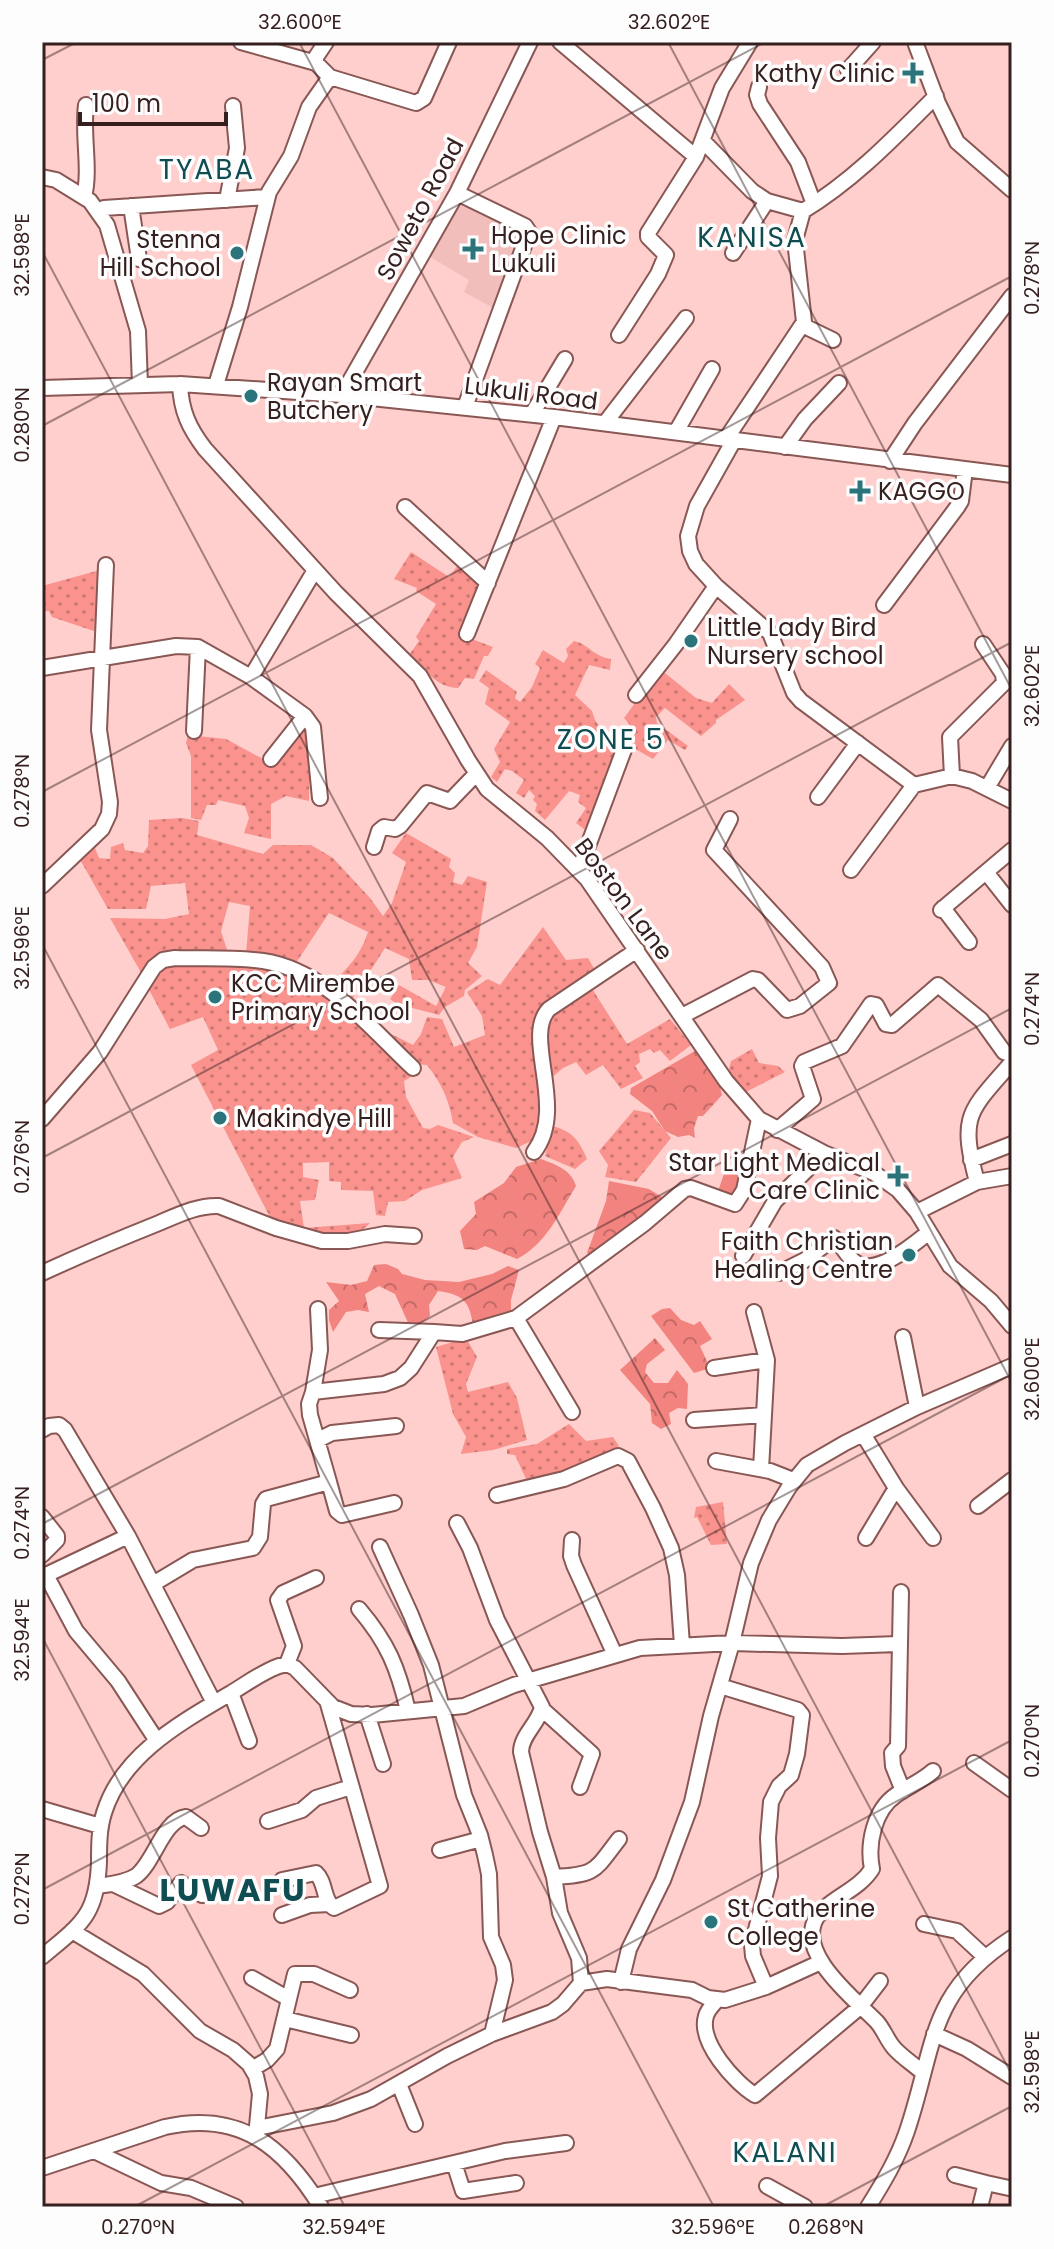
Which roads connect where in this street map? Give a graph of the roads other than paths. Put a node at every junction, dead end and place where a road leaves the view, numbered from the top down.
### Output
1 (241, 42) edge
2 (326, 42) edge
3 (449, 42) edge
4 (530, 42) edge
5 (560, 42) edge
6 (750, 42) edge
7 (873, 42) edge
8 (919, 44) edge
9 (316, 63) junction
10 (848, 70) dead end
11 (330, 77) junction
12 (759, 87) dead end
13 (936, 96) junction
14 (86, 105) dead end
15 (233, 106) dead end
16 (703, 141) junction
17 (696, 157) junction
18 (42, 177) edge
19 (1012, 190) edge
20 (457, 193) junction
21 (84, 197) junction
22 (267, 197) junction
23 (227, 200) junction
24 (767, 201) junction
25 (131, 206) junction
26 (808, 208) junction
27 (98, 211) junction
28 (733, 253) dead end
29 (139, 259) dead end
30 (1012, 296) edge
31 (686, 318) dead end
32 (802, 325) junction
33 (619, 335) dead end
34 (833, 340) dead end
35 (565, 359) dead end
36 (712, 369) dead end
37 (839, 383) dead end
38 (180, 384) junction
39 (140, 385) junction
40 (216, 385) junction
41 (42, 388) edge
42 (342, 395) junction
43 (465, 407) junction
44 (532, 414) junction
45 (554, 417) junction
46 (605, 423) junction
47 (676, 432) junction
48 (730, 439) junction
49 (785, 447) junction
50 (890, 461) junction
51 (965, 469) junction
52 (1012, 475) edge
53 (405, 507) dead end
54 (106, 565) dead end
55 (315, 570) junction
56 (488, 583) junction
57 (716, 586) junction
58 (884, 605) dead end
59 (467, 634) dead end
60 (983, 644) dead end
61 (198, 647) junction
62 (100, 657) junction
63 (42, 668) edge
64 (251, 677) junction
65 (636, 695) dead end
66 (305, 716) junction
67 (194, 731) dead end
68 (858, 743) junction
69 (1012, 746) edge
70 (625, 747) dead end
71 (271, 759) dead end
72 (476, 774) junction
73 (952, 776) junction
74 (914, 785) junction
75 (987, 788) junction
76 (818, 797) dead end
77 (320, 798) dead end
78 (1012, 801) edge
79 (730, 819) dead end
80 (374, 847) dead end
81 (1012, 850) edge
82 (579, 870) junction
83 (851, 870) dead end
84 (986, 872) junction
85 (42, 886) edge
86 (1012, 905) edge
87 (969, 942) dead end
88 (637, 950) junction
89 (682, 1016) junction
90 (1012, 1055) edge
91 (1012, 1062) edge
92 (413, 1068) dead end
93 (42, 1119) edge
94 (759, 1119) junction
95 (777, 1130) junction
96 (1012, 1144) edge
97 (534, 1152) dead end
98 (824, 1153) junction
99 (971, 1160) junction
100 (1012, 1176) edge
101 (971, 1184) junction
102 (917, 1212) junction
103 (929, 1232) junction
104 (414, 1236) dead end
105 (743, 1256) dead end
106 (42, 1273) edge
107 (779, 1273) dead end
108 (991, 1301) junction
109 (1012, 1304) edge
110 (318, 1309) dead end
111 (754, 1312) dead end
112 (516, 1318) junction
113 (1012, 1326) edge
114 (379, 1330) dead end
115 (434, 1332) junction
116 (903, 1337) dead end
117 (767, 1360) junction
118 (1012, 1366) edge
119 (714, 1368) dead end
120 (313, 1392) junction
121 (917, 1407) junction
122 (572, 1412) dead end
123 (764, 1415) junction
124 (694, 1420) dead end
125 (396, 1426) dead end
126 (42, 1430) edge
127 (863, 1434) junction
128 (318, 1440) junction
129 (716, 1461) dead end
130 (761, 1469) junction
131 (793, 1480) junction
132 (1012, 1480) edge
133 (329, 1482) junction
134 (896, 1488) junction
135 (497, 1495) dead end
136 (394, 1503) dead end
137 (978, 1506) dead end
138 (42, 1517) edge
139 (457, 1523) dead end
140 (128, 1536) junction
141 (866, 1538) dead end
142 (933, 1538) dead end
143 (572, 1540) dead end
144 (380, 1547) dead end
145 (42, 1555) edge
146 (44, 1574) edge
147 (316, 1578) dead end
148 (153, 1584) junction
149 (901, 1592) dead end
150 (359, 1609) dead end
151 (732, 1643) junction
152 (898, 1644) junction
153 (682, 1645) junction
154 (615, 1655) junction
155 (287, 1664) junction
156 (529, 1681) junction
157 (720, 1686) junction
158 (231, 1693) junction
159 (214, 1703) junction
160 (328, 1704) junction
161 (443, 1709) junction
162 (542, 1709) junction
163 (408, 1711) junction
164 (367, 1714) junction
165 (157, 1741) junction
166 (249, 1741) dead end
167 (974, 1763) dead end
168 (383, 1764) dead end
169 (933, 1771) dead end
170 (351, 1787) junction
171 (580, 1787) dead end
172 (1012, 1790) edge
173 (903, 1791) junction
174 (42, 1809) edge
175 (268, 1821) dead end
176 (100, 1826) junction
177 (201, 1828) dead end
178 (481, 1839) junction
179 (619, 1839) dead end
180 (440, 1850) dead end
181 (554, 1877) junction
182 (282, 1880) dead end
183 (113, 1884) junction
184 (98, 1886) junction
185 (202, 1895) dead end
186 (329, 1904) junction
187 (282, 1915) dead end
188 (924, 1924) dead end
189 (72, 1931) junction
190 (42, 1937) edge
191 (1012, 1938) edge
192 (55, 1946) junction
193 (984, 1956) junction
194 (42, 1957) edge
195 (821, 1962) junction
196 (252, 1978) dead end
197 (880, 1981) dead end
198 (621, 1982) junction
199 (581, 1983) junction
200 (766, 1987) junction
201 (350, 1990) dead end
202 (289, 1999) junction
203 (717, 2000) junction
204 (860, 2007) junction
205 (285, 2019) junction
206 (492, 2034) junction
207 (934, 2034) junction
208 (351, 2035) dead end
209 (252, 2069) junction
210 (922, 2072) junction
211 (1012, 2077) edge
212 (399, 2084) junction
213 (415, 2124) dead end
214 (256, 2133) junction
215 (566, 2143) dead end
216 (94, 2151) junction
217 (454, 2163) junction
218 (42, 2168) edge
219 (955, 2175) dead end
220 (516, 2183) dead end
221 (986, 2183) junction
222 (767, 2186) dead end
223 (1009, 2188) dead end
224 (318, 2202) edge
225 (236, 2207) edge
226 (805, 2207) edge
227 (868, 2207) edge
228 (980, 2207) edge

1 - 9 street
2 - 9 street
3 - 11 street
4 - 20 street, Soweto Road
5 - 17 street
6 - 16 street
7 - 10 street
8 - 13 street
9 - 11 street
11 - 22 street
12 - 26 street
13 - 19 street
13 - 26 street
14 - 21 street
15 - 23 street
16 - 17 street
16 - 24 street
17 - 33 street
18 - 21 street
20 - 42 street, Soweto Road
20 - 43 street
21 - 27 street
22 - 23 street
22 - 40 street
23 - 25 street
24 - 26 street
24 - 28 street
25 - 27 street
25 - 29 street
26 - 32 street
27 - 39 street
30 - 50 street
31 - 46 street
32 - 34 street
32 - 48 street
35 - 44 street
36 - 47 street
37 - 49 street
38 - 39 street, Lukuli Road
38 - 40 street, Lukuli Road
38 - 55 street, Boston Lane
39 - 41 street, Lukuli Road
40 - 42 street, Lukuli Road
42 - 43 street, Lukuli Road
43 - 44 street, Lukuli Road
44 - 45 street, Lukuli Road
45 - 46 street, Lukuli Road
45 - 56 street
46 - 47 street, Lukuli Road
47 - 48 street, Lukuli Road
48 - 49 street, Lukuli Road
48 - 57 street
49 - 50 street, Lukuli Road
50 - 51 street, Lukuli Road
51 - 52 street, Lukuli Road
51 - 58 street
53 - 56 street
54 - 62 street
55 - 64 street
55 - 72 street, Boston Lane
56 - 59 street
57 - 65 street
57 - 68 street
60 - 73 street
61 - 62 street
61 - 64 street
61 - 67 street
62 - 63 street
62 - 85 street
64 - 66 street
66 - 71 street
66 - 77 street
68 - 74 street
68 - 76 street
69 - 75 street
70 - 82 street
72 - 80 street
72 - 82 street, Boston Lane
73 - 74 street
73 - 75 street
74 - 83 street
75 - 78 street
79 - 89 street
81 - 84 street
82 - 88 street, Boston Lane
84 - 86 street
84 - 87 street
88 - 89 street, Boston Lane
88 - 97 street
89 - 94 street, Boston Lane
90 - 95 street
91 - 99 street
92 - 93 street
94 - 95 street, Boston Lane
94 - 112 street
95 - 98 street, Boston Lane
96 - 99 street
98 - 102 street, Boston Lane
98 - 105 street
99 - 101 street
100 - 101 street
101 - 102 street
102 - 103 street, Boston Lane
103 - 107 street
103 - 108 street, Boston Lane
104 - 106 street
108 - 109 street
108 - 113 street, Boston Lane
110 - 120 street
111 - 117 street
112 - 115 street
112 - 122 street
114 - 115 street
115 - 120 street
116 - 121 street
117 - 119 street
117 - 123 street
118 - 121 street
120 - 128 street
121 - 127 street
123 - 124 street
123 - 130 street
125 - 128 street
126 - 140 street
127 - 131 street
127 - 134 street
128 - 133 street
129 - 130 street
130 - 131 street
131 - 151 street
132 - 137 street
133 - 136 street
133 - 148 street
134 - 141 street
134 - 142 street
135 - 153 street
138 - 145 street
139 - 156 street
140 - 146 street
140 - 148 street
143 - 154 street
144 - 161 street
146 - 165 street
147 - 155 street
148 - 159 street
149 - 152 street
150 - 163 street
151 - 152 street
151 - 153 street
151 - 157 street
152 - 173 street
153 - 154 street
154 - 156 street
155 - 158 street
155 - 160 street
156 - 161 street
156 - 162 street
157 - 198 street
157 - 200 street
158 - 159 street
158 - 166 street
159 - 165 street
160 - 164 street
160 - 170 street
161 - 163 street
161 - 178 street
162 - 171 street
162 - 181 street
163 - 164 street
164 - 168 street
165 - 176 street
167 - 172 street
169 - 173 street
170 - 175 street
170 - 186 street
173 - 195 street
174 - 176 street
176 - 184 street
177 - 183 street
178 - 180 street
178 - 206 street
179 - 181 street
181 - 199 street
182 - 186 street
183 - 184 street
183 - 185 street
184 - 189 street
186 - 187 street
188 - 193 street
189 - 192 street
189 - 209 street
190 - 192 street
191 - 193 street
192 - 194 street
193 - 207 street
195 - 200 street
195 - 204 street
196 - 202 street
197 - 204 street
198 - 199 street
198 - 203 street
199 - 206 street
200 - 203 street
201 - 202 street
202 - 205 street
203 - 204 street
204 - 210 street
205 - 208 street
205 - 209 street
206 - 212 street
207 - 210 street
207 - 211 street
209 - 214 street
210 - 227 street
212 - 213 street
212 - 214 street
214 - 216 street
214 - 224 street
215 - 217 street
216 - 218 street
216 - 225 street
217 - 220 street
217 - 224 street
219 - 221 street
221 - 223 street
221 - 228 street
222 - 226 street

